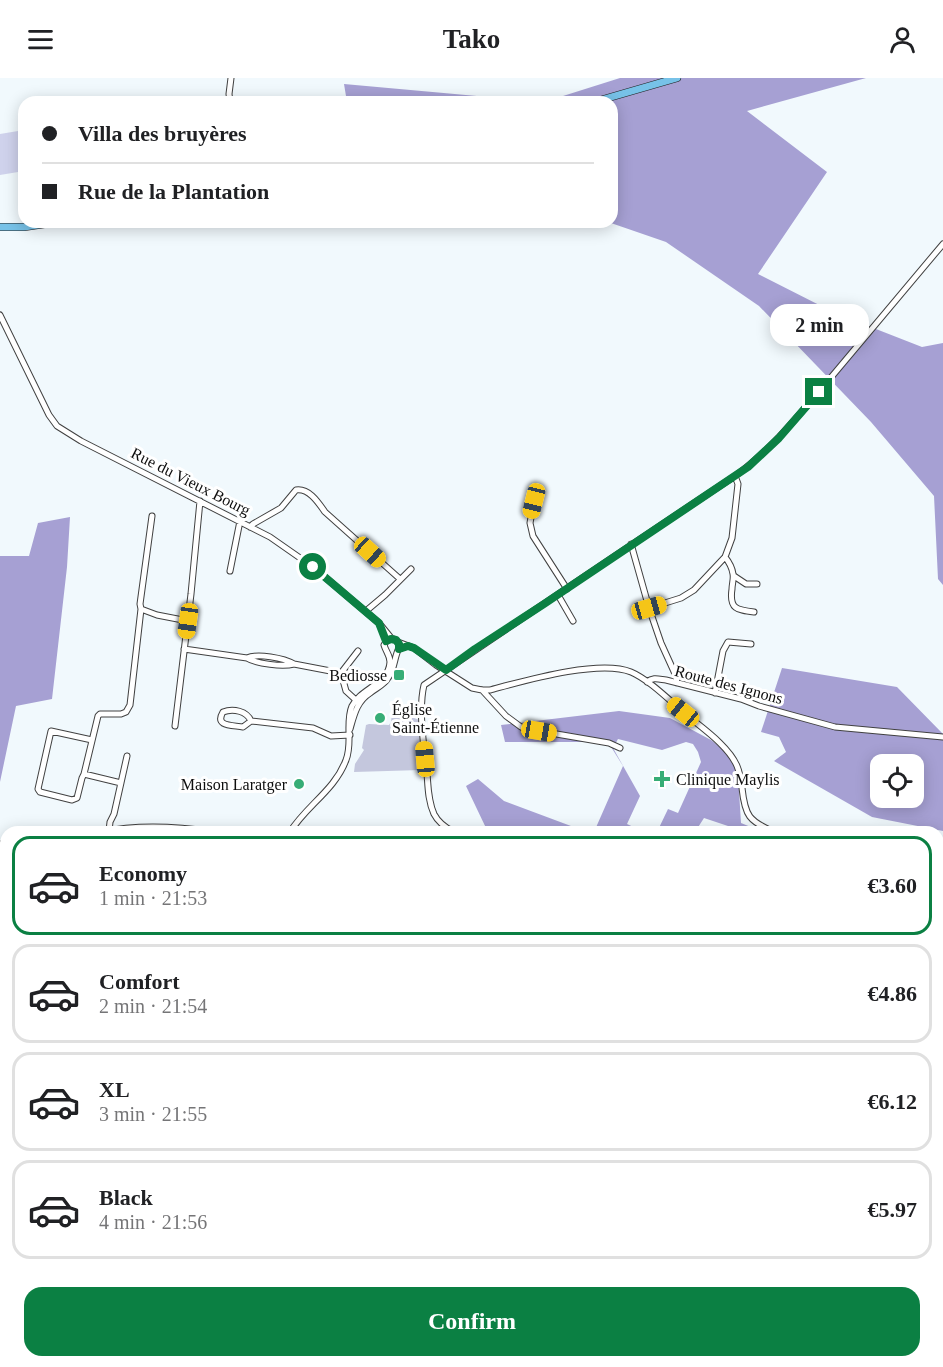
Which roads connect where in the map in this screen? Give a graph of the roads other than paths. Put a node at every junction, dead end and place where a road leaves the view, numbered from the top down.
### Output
1 (231, 78) edge
2 (677, 78) edge
3 (229, 96) edge
4 (615, 96) edge
5 (0, 227) edge
6 (18, 227) edge
7 (943, 244) edge
8 (0, 315) edge
9 (735, 476) junction
10 (200, 501) junction
11 (534, 501) dead end
12 (152, 516) dead end
13 (240, 521) junction
14 (250, 526) junction
15 (631, 544) junction
16 (725, 556) junction
17 (411, 569) dead end
18 (230, 571) dead end
19 (734, 576) junction
20 (400, 579) junction
21 (757, 584) dead end
22 (567, 589) junction
23 (558, 595) junction
24 (649, 608) junction
25 (141, 609) junction
26 (366, 611) junction
27 (754, 612) dead end
28 (188, 621) junction
29 (573, 621) dead end
30 (379, 623) junction
31 (395, 640) junction
32 (386, 641) junction
33 (751, 644) dead end
34 (408, 646) junction
35 (184, 649) junction
36 (358, 651) dead end
37 (398, 651) junction
38 (388, 652) junction
39 (446, 670) junction
40 (341, 673) junction
41 (647, 682) junction
42 (677, 683) junction
43 (482, 690) junction
44 (715, 693) junction
45 (357, 702) junction
46 (251, 721) junction
47 (175, 726) dead end
48 (350, 732) junction
49 (943, 737) edge
50 (92, 740) junction
51 (620, 748) dead end
52 (128, 756) dead end
53 (84, 774) junction
54 (121, 783) junction
55 (302, 818) junction
56 (110, 826) edge
57 (295, 826) edge
58 (298, 826) edge
59 (443, 826) edge
60 (764, 826) edge

1 - 3 street
2 - 4 main road
5 - 6 main road
7 - 9 street
8 - 10 street, Rue du Vieux Bourg
9 - 15 street
9 - 16 street
10 - 13 street, Rue du Vieux Bourg
10 - 28 street
11 - 22 street
12 - 25 street
13 - 14 street, Rue du Vieux Bourg
13 - 18 street
14 - 20 street
14 - 26 street, Rue du Vieux Bourg
15 - 22 street
15 - 24 street
16 - 19 street
16 - 24 street
17 - 20 street
19 - 21 street
19 - 27 street
20 - 26 street
22 - 23 street
23 - 29 street
23 - 39 street
24 - 42 street
25 - 28 street
25 - 50 street
26 - 30 street, Rue du Vieux Bourg
28 - 35 street
30 - 31 street, Rue du Vieux Bourg
30 - 32 street
31 - 32 street
31 - 34 street, Rue du Vieux Bourg
31 - 37 street
32 - 38 street
33 - 44 street
34 - 37 street
34 - 39 street, Rue du Vieux Bourg
35 - 40 street
35 - 47 street
36 - 40 street
37 - 38 street
37 - 45 street
38 - 45 street
39 - 43 street
39 - 59 street
40 - 45 street
41 - 42 street, Route des Ignons
41 - 43 street, Route des Ignons
41 - 60 street
42 - 44 street, Route des Ignons
43 - 51 street
44 - 49 street, Route des Ignons
45 - 48 street
46 - 46 street
46 - 48 street
48 - 55 street
50 - 53 street
50 - 53 street
52 - 54 street
53 - 54 street
54 - 56 street
55 - 57 street
55 - 58 street

